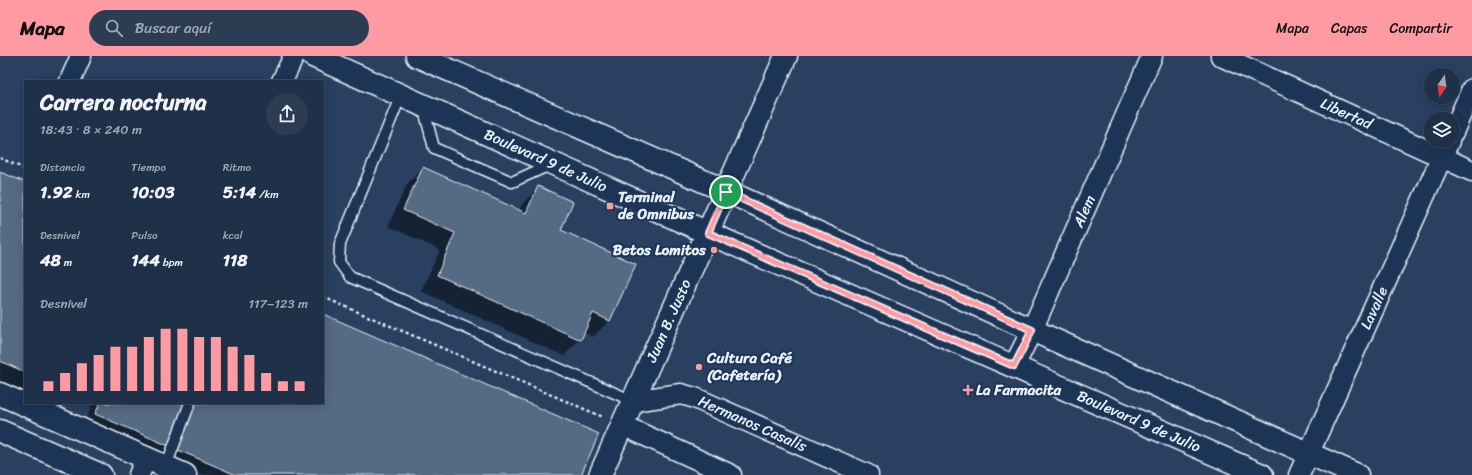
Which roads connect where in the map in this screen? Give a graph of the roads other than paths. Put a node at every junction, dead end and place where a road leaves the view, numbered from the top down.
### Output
1 (81, 56) edge
2 (294, 56) edge
3 (313, 56) edge
4 (417, 56) edge
5 (786, 56) edge
6 (1152, 56) edge
7 (1221, 56) edge
8 (339, 61) edge
9 (70, 80) edge
10 (282, 80) edge
11 (1472, 89) edge
12 (400, 95) junction
13 (422, 104) junction
14 (1460, 116) edge
15 (1445, 149) edge
16 (553, 163) junction
17 (1472, 171) edge
18 (726, 192) junction
19 (708, 233) junction
20 (1032, 330) junction
21 (1014, 366) junction
22 (0, 394) edge
23 (24, 401) edge
24 (633, 401) junction
25 (33, 404) edge
26 (190, 404) edge
27 (46, 408) edge
28 (622, 425) junction
29 (0, 431) edge
30 (1309, 454) junction
31 (142, 466) edge
32 (176, 471) edge
33 (100, 475) edge
34 (600, 475) edge
35 (731, 475) edge
36 (868, 475) edge
37 (1262, 475) edge
38 (1299, 475) edge
39 (1357, 475) edge

1 - 9 street
2 - 10 street
3 - 8 main road, Boulevard 9 de Julio
4 - 18 main road
5 - 18 main road, Juan B. Justo
6 - 20 street, Alem
7 - 15 street, Libertad
8 - 12 main road, Boulevard 9 de Julio
11 - 14 street
12 - 13 main road, Boulevard 9 de Julio
12 - 24 lane
13 - 16 main road, Boulevard 9 de Julio
13 - 16 lane
15 - 17 street, Libertad
15 - 30 street, Lavalle
16 - 19 main road, Boulevard 9 de Julio
18 - 19 main road, Juan B. Justo
18 - 20 main road
19 - 21 main road, Boulevard 9 de Julio
19 - 24 main road, Juan B. Justo
20 - 21 street, Alem
20 - 30 main road
21 - 37 main road, Boulevard 9 de Julio
22 - 23 main road
24 - 28 main road, Juan B. Justo
24 - 36 street, Hermanos Casalis
25 - 27 main road
26 - 32 lane
27 - 31 main road
28 - 34 main road, Juan B. Justo
28 - 35 street
29 - 33 main road
30 - 38 street, Lavalle
30 - 39 main road
31 - 32 main road

